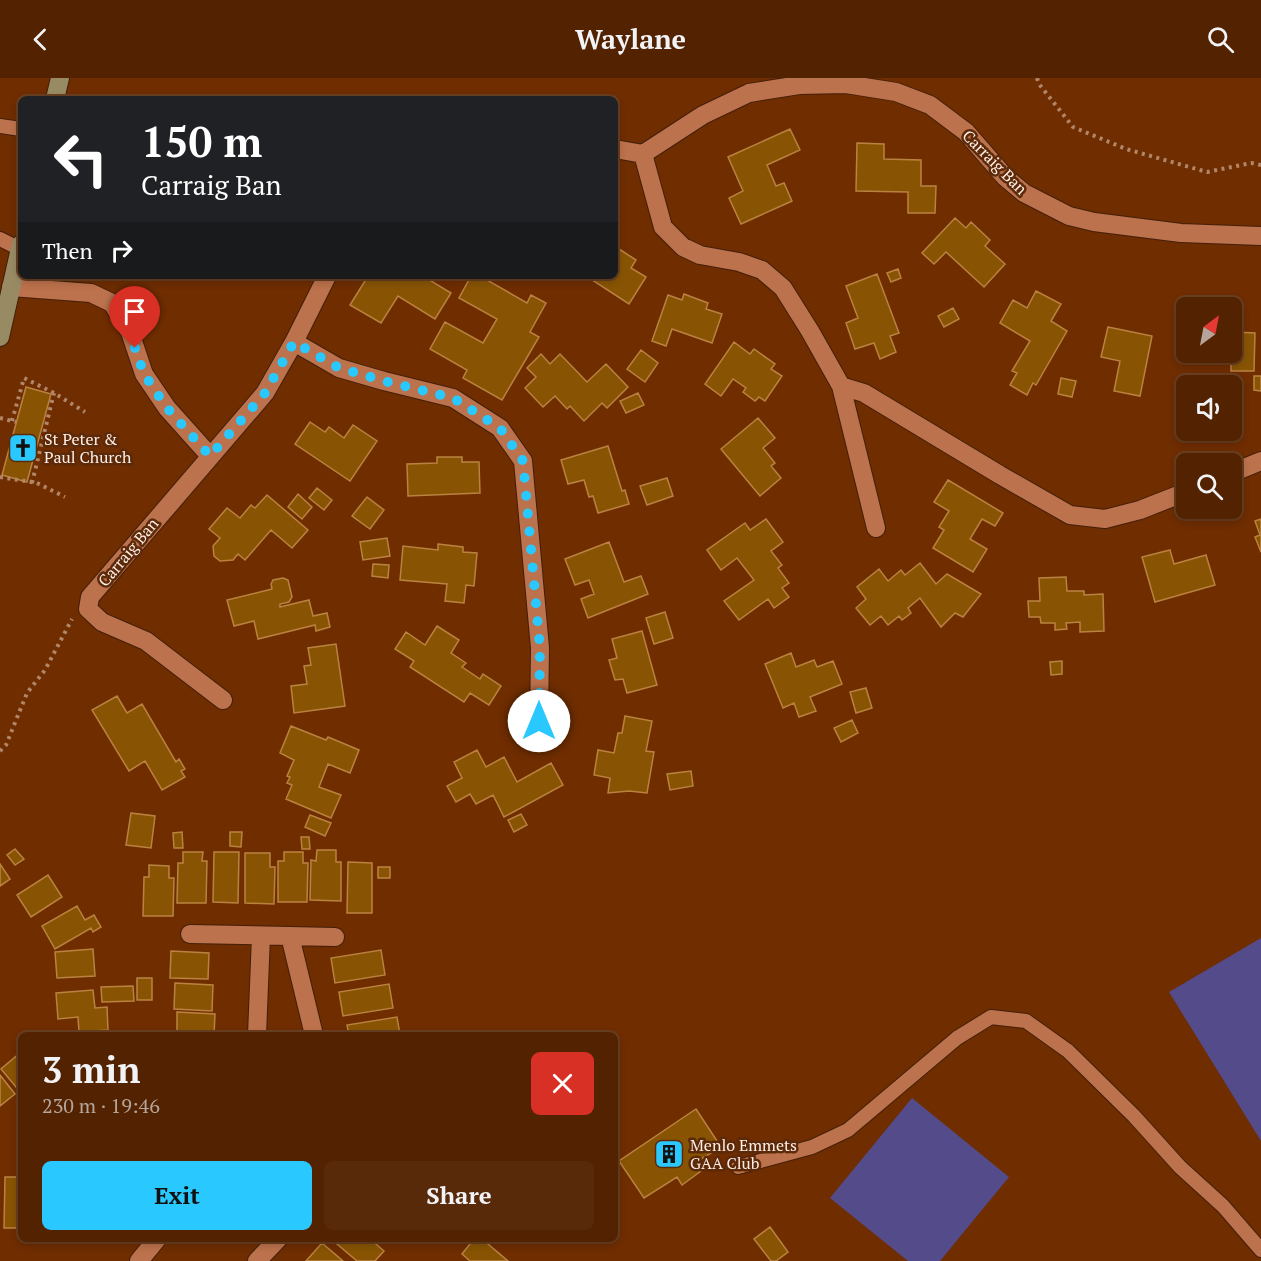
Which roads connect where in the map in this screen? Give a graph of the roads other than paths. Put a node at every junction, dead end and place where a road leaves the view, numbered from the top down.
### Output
1 (60, 78) edge
2 (56, 96) edge
3 (0, 126) edge
4 (18, 129) edge
5 (618, 150) edge
6 (643, 154) junction
7 (1261, 236) edge
8 (0, 239) edge
9 (18, 246) edge
10 (18, 256) edge
11 (326, 279) edge
12 (11, 287) junction
13 (0, 337) edge
14 (294, 342) junction
15 (841, 386) junction
16 (210, 456) junction
17 (1261, 461) edge
18 (1242, 469) edge
19 (1176, 496) edge
20 (876, 528) dead end
21 (223, 700) dead end
22 (539, 721) dead end
23 (190, 934) dead end
24 (261, 936) junction
25 (290, 936) junction
26 (335, 937) dead end
27 (257, 1032) edge
28 (313, 1032) edge
29 (738, 1167) dead end
30 (155, 1242) edge
31 (275, 1242) edge
32 (1261, 1250) edge
33 (139, 1261) edge
34 (257, 1261) edge

1 - 2 street
3 - 4 lane
5 - 6 street
6 - 7 street, Carraig Ban
6 - 15 street
8 - 9 lane
10 - 12 street
11 - 14 street, Carraig Ban
12 - 13 street
12 - 16 street
14 - 16 street, Carraig Ban
14 - 22 street
15 - 19 street
15 - 20 street
16 - 21 street, Carraig Ban
17 - 18 street
23 - 24 street
24 - 25 street
24 - 27 street
25 - 26 street
25 - 28 street
29 - 32 lane
30 - 33 street
31 - 34 street

